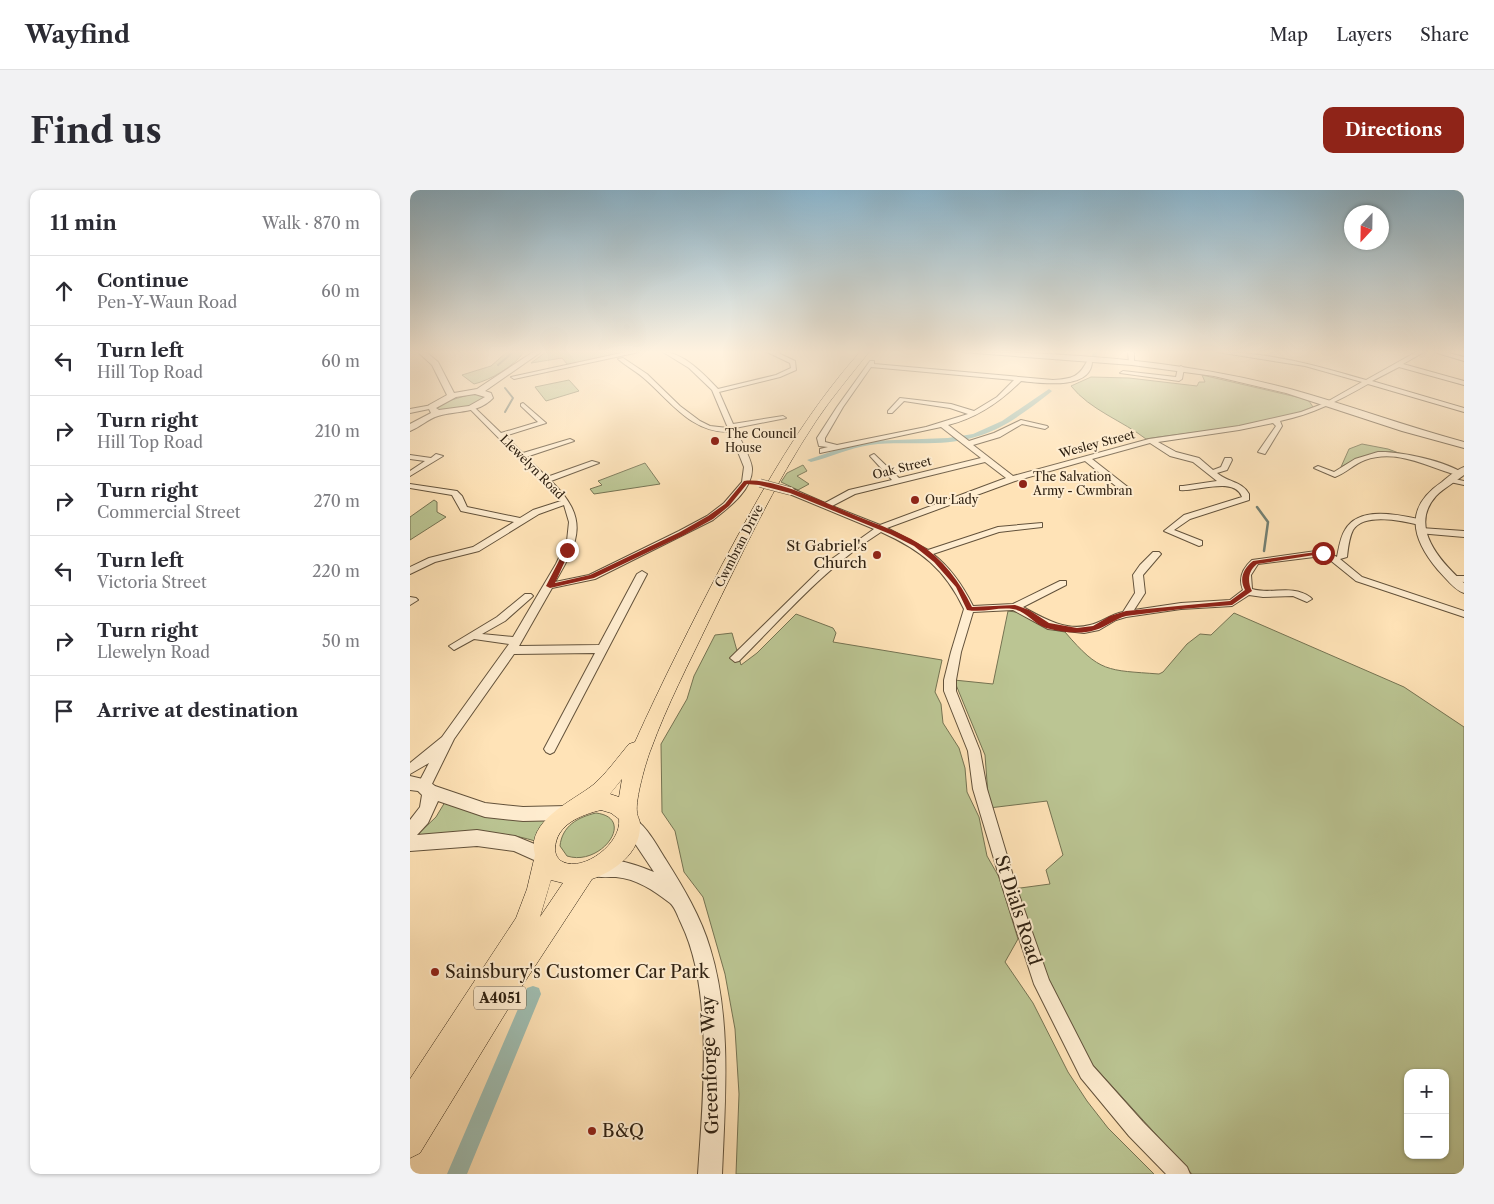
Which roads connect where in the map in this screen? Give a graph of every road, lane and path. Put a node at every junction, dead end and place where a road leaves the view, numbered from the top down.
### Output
1 (451, 398) edge
2 (489, 398) edge
3 (668, 398) edge
4 (719, 398) edge
5 (826, 398) edge
6 (846, 398) edge
7 (997, 398) edge
8 (1307, 398) edge
9 (1338, 398) edge
10 (1422, 398) edge
11 (1327, 404) junction
12 (523, 405) dead end
13 (472, 408) junction
14 (435, 410) junction
15 (1464, 410) edge
16 (410, 411) edge
17 (890, 412) dead end
18 (972, 413) junction
19 (783, 418) dead end
20 (1276, 421) junction
21 (943, 425) junction
22 (1045, 427) dead end
23 (410, 428) edge
24 (731, 428) junction
25 (501, 435) junction
26 (962, 440) junction
27 (570, 441) dead end
28 (1152, 441) junction
29 (1464, 445) edge
30 (836, 446) junction
31 (823, 451) dead end
32 (1262, 452) dead end
33 (522, 456) junction
34 (874, 456) dead end
35 (410, 457) edge
36 (986, 459) junction
37 (1087, 459) junction
38 (1228, 460) dead end
39 (595, 463) dead end
40 (1318, 468) dead end
41 (1211, 473) junction
42 (410, 474) edge
43 (1460, 477) edge
44 (1012, 479) junction
45 (547, 480) junction
46 (896, 480) junction
47 (746, 482) junction
48 (1224, 483) junction
49 (410, 486) edge
50 (1183, 488) dead end
51 (1126, 490) dead end
52 (566, 502) junction
53 (826, 506) junction
54 (521, 521) junction
55 (1039, 525) dead end
56 (1421, 527) junction
57 (880, 528) junction
58 (1464, 534) edge
59 (1199, 543) dead end
60 (928, 553) junction
61 (1156, 554) dead end
62 (1342, 557) dead end
63 (410, 571) edge
64 (642, 574) dead end
65 (1458, 579) edge
66 (1063, 583) dead end
67 (550, 586) junction
68 (1464, 589) edge
69 (1248, 591) junction
70 (528, 596) dead end
71 (1307, 599) dead end
72 (1015, 607) junction
73 (969, 609) junction
74 (1126, 614) junction
75 (1464, 614) edge
76 (474, 636) junction
77 (513, 645) junction
78 (454, 646) dead end
79 (602, 649) junction
80 (735, 658) dead end
81 (650, 728) junction
82 (449, 736) junction
83 (550, 750) dead end
84 (410, 769) edge
85 (421, 786) edge
86 (572, 810) junction
87 (628, 818) junction
88 (410, 831) edge
89 (410, 843) edge
90 (544, 857) junction
91 (588, 870) junction
92 (680, 902) junction
93 (410, 1105) edge
94 (410, 1143) edge
95 (710, 1174) edge
96 (1180, 1174) edge

1 - 14 street
2 - 13 street
3 - 24 street
4 - 24 street
5 - 81 main road, Cwmbran Drive
6 - 30 street
7 - 18 street
8 - 11 street
9 - 11 street, Wesley Street
10 - 15 street
11 - 20 street, Wesley Street
11 - 29 street
12 - 25 street
13 - 14 street
13 - 25 street, Llewelyn Road
14 - 16 street
14 - 23 street
17 - 18 street
18 - 21 street
19 - 24 street
20 - 28 street, Wesley Street
20 - 32 street
21 - 26 street
21 - 30 street
22 - 26 street
24 - 47 street
25 - 33 street, Llewelyn Road
26 - 36 street
27 - 33 street
28 - 37 street, Wesley Street
28 - 41 street
30 - 31 street
33 - 45 street, Llewelyn Road
34 - 46 street
35 - 42 street
36 - 44 street
36 - 46 street, Oak Street
37 - 44 street, Wesley Street
37 - 51 street
38 - 41 street
39 - 45 street
40 - 43 street
41 - 48 street
43 - 56 street
44 - 57 street, Wesley Street
45 - 52 street, Llewelyn Road
46 - 53 street, Oak Street
47 - 53 street, bridge
47 - 67 street
48 - 50 street
48 - 59 street
49 - 54 street
52 - 54 street
52 - 67 street, Llewelyn Road
53 - 57 street
54 - 63 street
55 - 60 street
56 - 58 street
56 - 62 street
56 - 65 street
57 - 60 street
57 - 80 street, Wesley Street
60 - 73 street
61 - 74 street
64 - 79 street
65 - 68 street
66 - 72 street
67 - 77 street, Llewelyn Road
69 - 71 street
69 - 74 street
69 - 75 street
70 - 76 street
72 - 73 street
72 - 74 street
73 - 96 street, St Dials Road
76 - 77 street
76 - 78 street
77 - 79 street
77 - 82 street, Llewelyn Road
79 - 83 street
81 - 86 main road
81 - 87 main road
82 - 84 street, Llewelyn Road
82 - 85 street, Llewelyn Road
85 - 86 street
85 - 88 street
86 - 87 main road
86 - 90 main road
87 - 91 main road
87 - 92 street, Greenforge Way
89 - 90 street
90 - 91 main road
90 - 93 main road, A4051
91 - 92 street, Greenforge Way
91 - 94 main road, A4051
92 - 95 street, Greenforge Way

